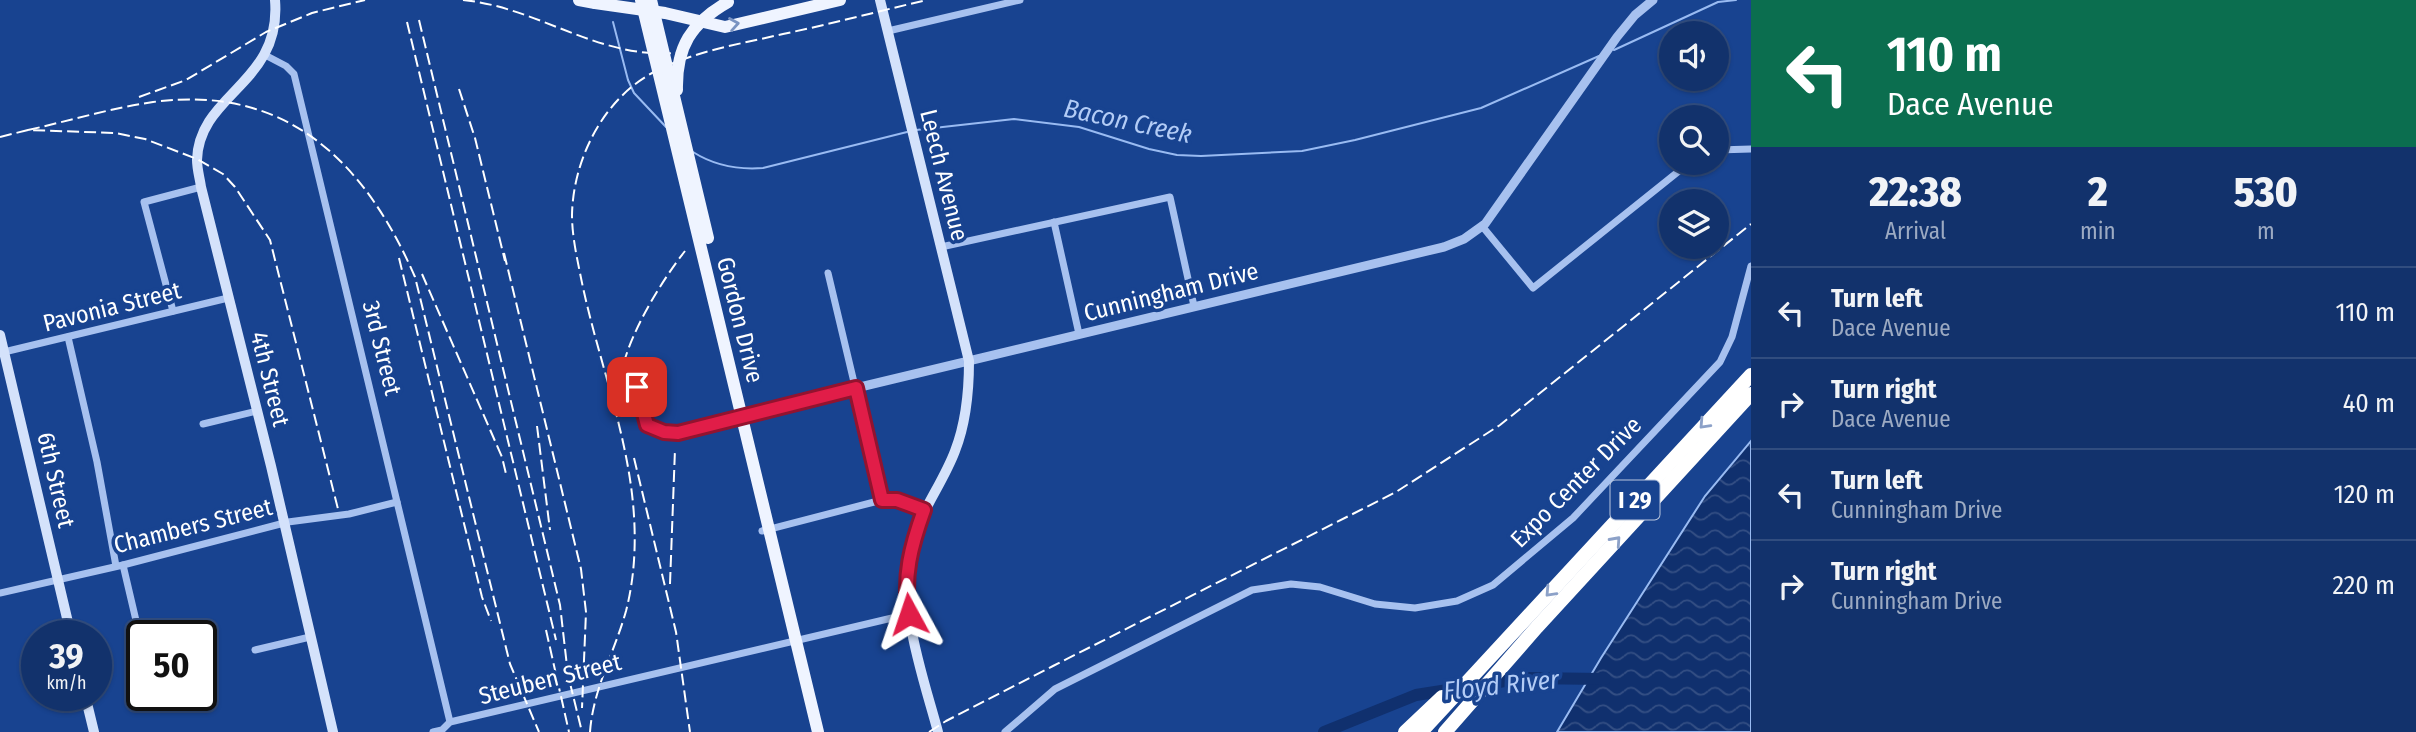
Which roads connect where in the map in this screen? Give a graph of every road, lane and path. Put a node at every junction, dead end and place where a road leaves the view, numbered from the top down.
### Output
1 (275, 0) edge
2 (579, 0) edge
3 (608, 0) edge
4 (641, 0) edge
5 (651, 0) edge
6 (840, 0) edge
7 (880, 0) edge
8 (1020, 0) edge
9 (1653, 0) edge
10 (730, 1) edge
11 (595, 3) junction
12 (888, 31) junction
13 (265, 55) junction
14 (683, 132) junction
15 (1751, 149) edge
16 (1729, 150) edge
17 (1674, 175) edge
18 (201, 187) junction
19 (1054, 222) junction
20 (1482, 226) junction
21 (941, 247) junction
22 (1751, 266) edge
23 (828, 273) dead end
24 (228, 299) junction
25 (1194, 306) junction
26 (173, 311) junction
27 (1079, 334) junction
28 (0, 335) edge
29 (68, 337) junction
30 (4, 352) junction
31 (969, 361) junction
32 (632, 368) dead end
33 (1751, 374) edge
34 (856, 388) junction
35 (1751, 394) edge
36 (257, 411) junction
37 (203, 424) dead end
38 (882, 500) junction
39 (397, 502) junction
40 (924, 510) junction
41 (284, 523) junction
42 (762, 531) dead end
43 (120, 565) junction
44 (57, 578) junction
45 (0, 593) edge
46 (909, 614) junction
47 (67, 620) edge
48 (135, 620) edge
49 (310, 637) junction
50 (255, 650) dead end
51 (1476, 672) junction
52 (89, 711) edge
53 (450, 722) junction
54 (93, 731) edge
55 (333, 732) edge
56 (433, 732) edge
57 (818, 732) edge
58 (825, 732) edge
59 (938, 732) edge
60 (1005, 732) edge
61 (1405, 732) edge
62 (1421, 732) edge
63 (1447, 732) edge

1 - 13 main road
2 - 11 main road
3 - 11 main road
4 - 57 main road, Gordon Drive, bridge
5 - 14 main road, Gordon Drive, bridge
11 -> 6 main road
7 - 12 main road, Leech Avenue
8 - 12 street
9 - 20 street, Cunningham Drive
10 - 14 main road, bridge
12 - 21 main road, Leech Avenue
13 - 18 main road, 4th Street
13 - 39 street, 3rd Street
14 - 58 main road, Gordon Drive, bridge
15 - 16 street
17 - 20 street
18 - 24 main road, 4th Street
18 - 26 street
19 - 21 street
19 - 25 street
19 - 27 street
20 - 25 street, Cunningham Drive
21 - 31 main road, Leech Avenue
22 - 60 street, Expo Center Drive
23 - 34 street
24 - 26 street, Pavonia Street
24 - 36 main road, 4th Street
25 - 27 street, Cunningham Drive
26 - 29 street, Pavonia Street
27 - 31 street, Cunningham Drive
28 - 30 main road, 6th Street
29 - 30 street, Pavonia Street
29 - 43 street
30 - 44 main road, 6th Street
31 - 34 street, Cunningham Drive
31 - 40 main road, Leech Avenue
32 - 34 street, Cunningham Drive
33 -> 51 highway, I 29
34 - 38 street
63 -> 35 highway, I 29
36 - 37 street
36 - 41 main road, 4th Street
38 - 40 street
38 - 42 street
39 - 41 street, Chambers Street
39 - 53 street, 3rd Street
40 - 46 main road, Leech Avenue
41 - 43 street, Chambers Street
41 - 49 main road, 4th Street
43 - 44 street, Chambers Street
43 - 48 street
44 - 45 street, Chambers Street
44 - 47 main road, 6th Street
46 - 53 street, Steuben Street
46 - 59 main road, Leech Avenue
49 - 50 street
49 - 55 main road, 4th Street
51 - 61 highway
51 - 62 highway, I 29
52 - 54 main road
53 - 56 street, Steuben Street

